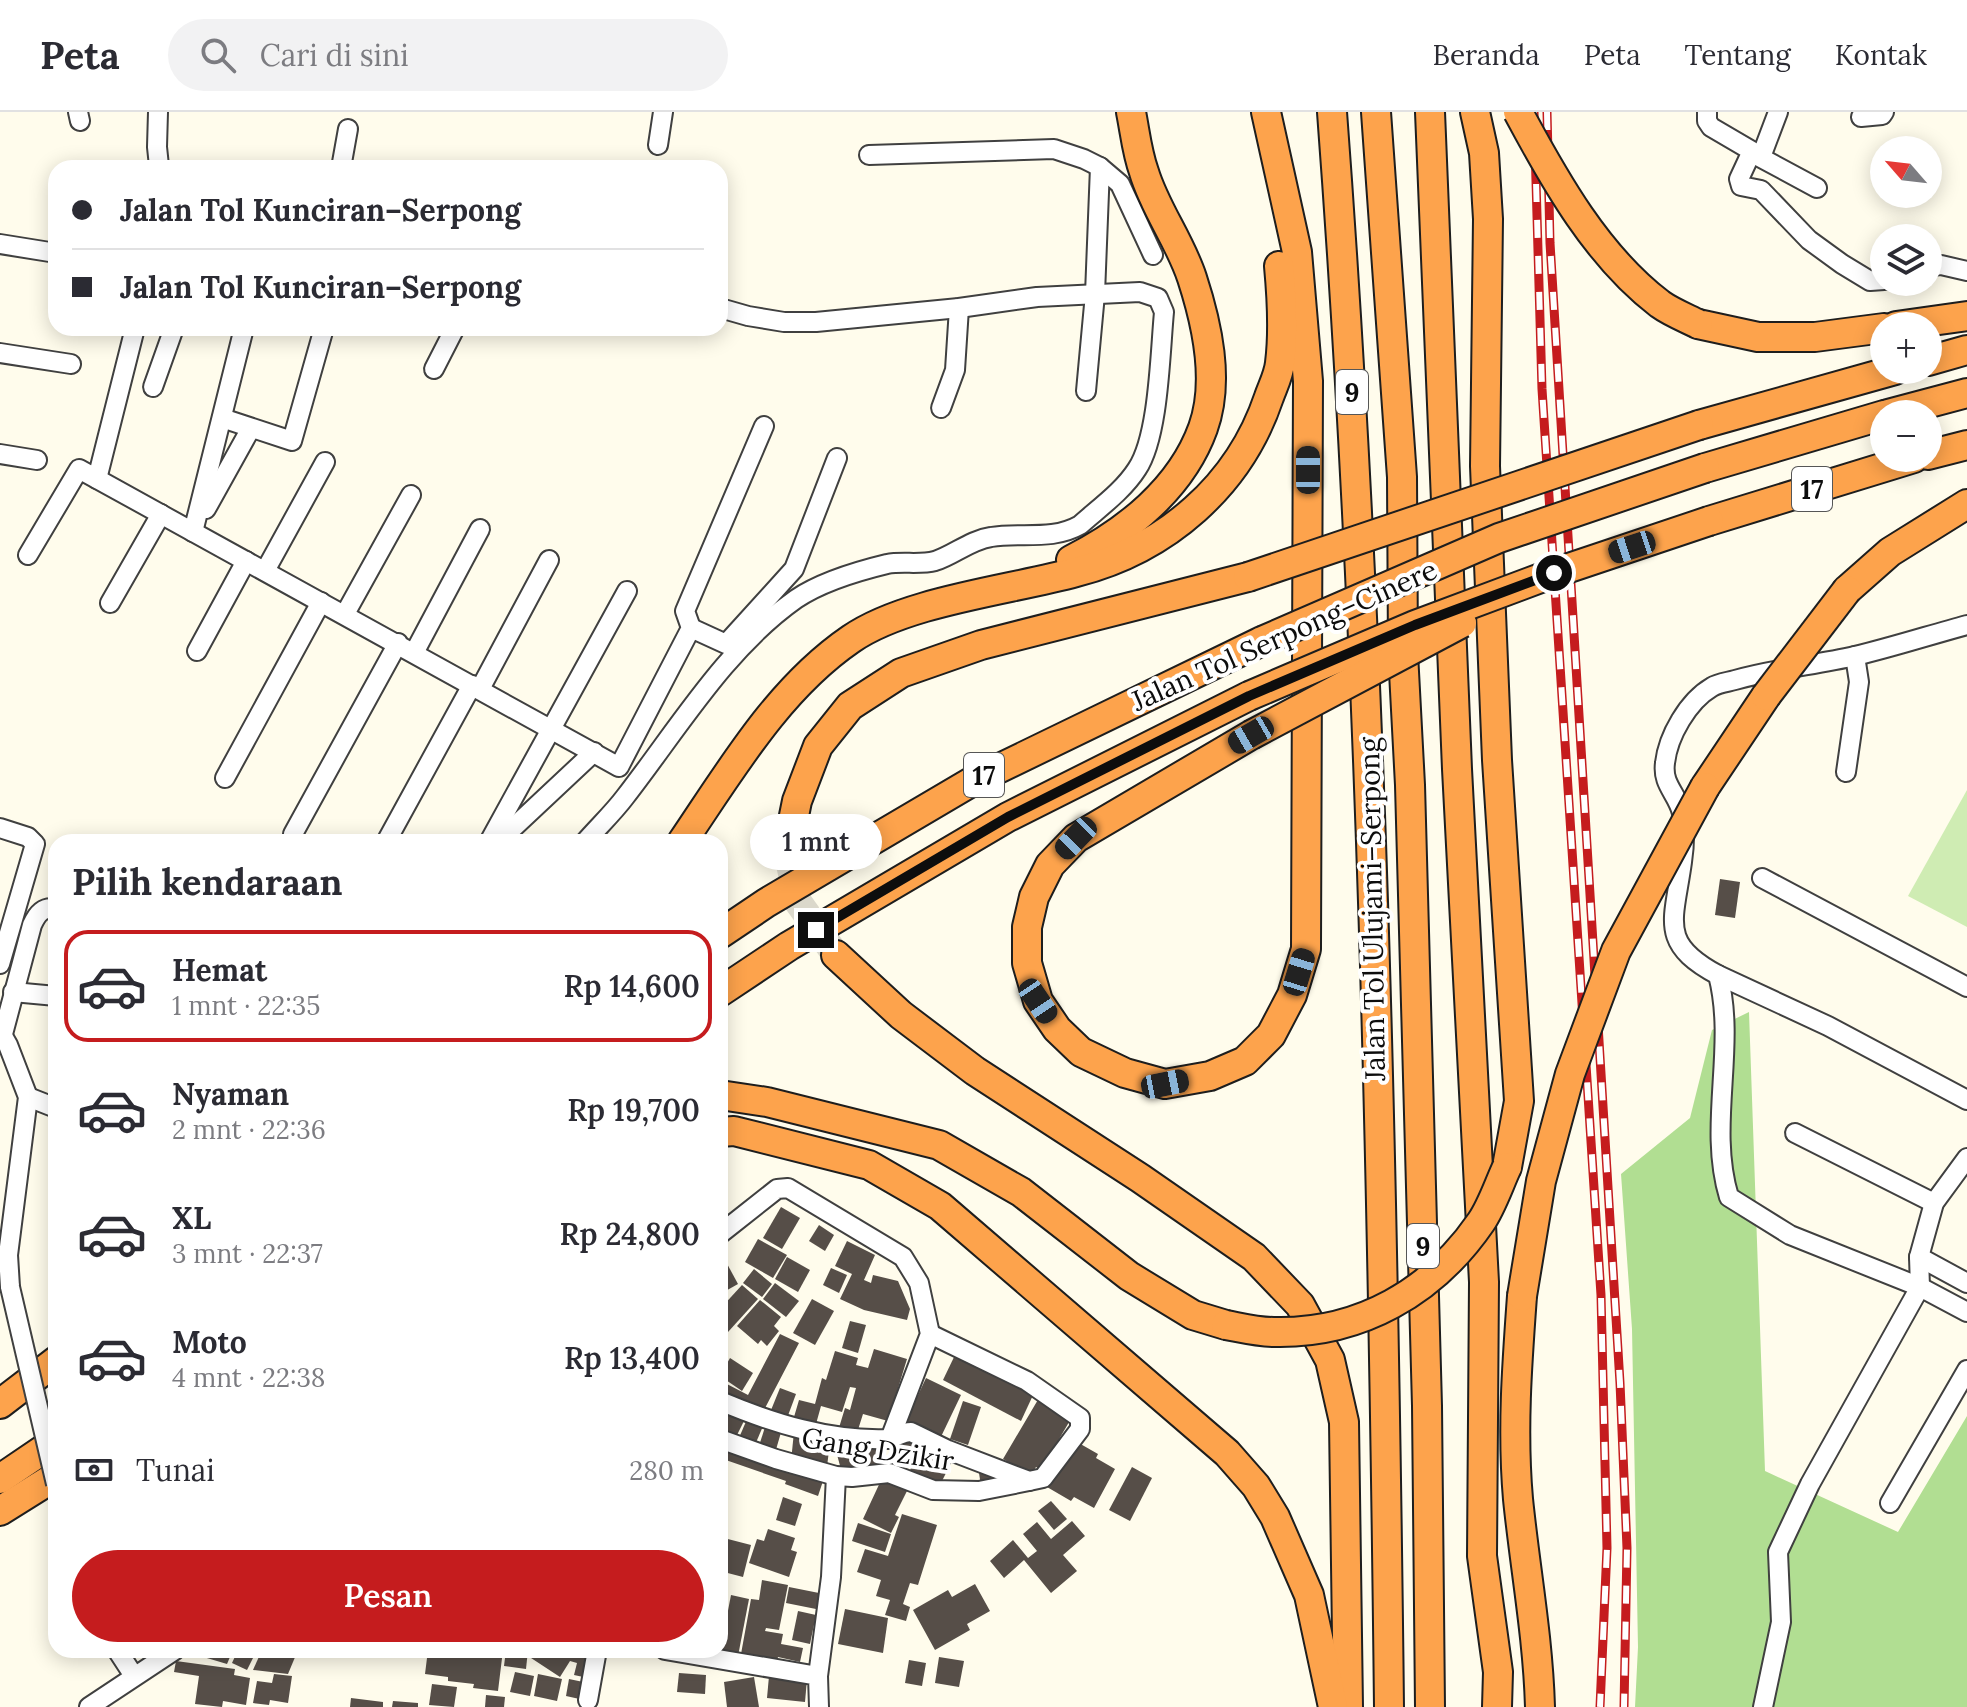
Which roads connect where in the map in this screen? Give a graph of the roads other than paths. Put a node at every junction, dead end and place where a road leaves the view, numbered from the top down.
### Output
1 (158, 112) edge
2 (663, 112) edge
3 (1131, 112) edge
4 (1266, 112) edge
5 (1332, 112) edge
6 (1376, 112) edge
7 (1430, 112) edge
8 (1475, 112) edge
9 (1518, 112) edge
10 (1707, 112) edge
11 (1778, 112) edge
12 (1884, 112) edge
13 (1861, 117) dead end
14 (348, 129) dead end
15 (658, 145) dead end
16 (869, 155) dead end
17 (1757, 155) junction
18 (160, 160) edge
19 (342, 160) edge
20 (1100, 167) junction
21 (1817, 188) dead end
22 (0, 244) edge
23 (48, 252) edge
24 (1153, 255) dead end
25 (1942, 265) edge
26 (1967, 271) edge
27 (1870, 281) edge
28 (1095, 294) junction
29 (959, 308) junction
30 (728, 310) edge
31 (1967, 316) edge
32 (1942, 320) edge
33 (1870, 330) edge
34 (133, 336) edge
35 (171, 336) edge
36 (242, 336) edge
37 (322, 336) edge
38 (451, 336) edge
39 (1967, 350) edge
40 (0, 353) edge
41 (1942, 357) edge
42 (71, 364) dead end
43 (434, 369) dead end
44 (1870, 377) edge
45 (153, 387) dead end
46 (1086, 391) dead end
47 (1967, 393) edge
48 (1941, 400) edge
49 (941, 408) dead end
50 (222, 418) junction
51 (1870, 420) edge
52 (764, 426) dead end
53 (251, 428) junction
54 (1967, 445) edge
55 (1942, 451) edge
56 (0, 454) edge
57 (837, 458) dead end
58 (37, 460) dead end
59 (325, 462) dead end
60 (1870, 472) edge
61 (97, 479) junction
62 (411, 495) dead end
63 (1967, 504) edge
64 (161, 514) junction
65 (480, 529) dead end
66 (193, 532) junction
67 (28, 555) dead end
68 (549, 560) dead end
69 (246, 561) junction
70 (265, 571) junction
71 (1554, 573) junction
72 (1020, 585) junction
73 (627, 591) dead end
74 (321, 602) junction
75 (110, 603) dead end
76 (345, 614) junction
77 (1967, 625) edge
78 (691, 628) junction
79 (406, 648) junction
80 (197, 651) dead end
81 (1855, 656) junction
82 (476, 687) junction
83 (551, 729) junction
84 (594, 752) junction
85 (1846, 772) dead end
86 (225, 778) dead end
87 (0, 828) edge
88 (293, 834) dead end
89 (391, 834) edge
90 (493, 834) edge
91 (507, 834) edge
92 (592, 834) edge
93 (687, 834) edge
94 (787, 850) tunnel mouth
95 (1762, 878) dead end
96 (48, 908) edge
97 (728, 929) edge
98 (836, 955) tunnel mouth
99 (0, 964) edge
100 (1718, 975) junction
101 (728, 987) edge
102 (1967, 987) edge
103 (13, 992) junction
104 (48, 995) edge
105 (1, 1033) edge
106 (728, 1096) edge
107 (28, 1097) junction
108 (1967, 1100) edge
109 (48, 1105) edge
110 (728, 1132) edge
111 (1795, 1133) dead end
112 (1967, 1158) edge
113 (1934, 1203) junction
114 (728, 1228) edge
115 (1919, 1257) junction
116 (1967, 1283) edge
117 (1920, 1287) junction
118 (1967, 1312) edge
119 (930, 1334) junction
120 (48, 1367) edge
121 (1967, 1372) edge
122 (48, 1386) edge
123 (0, 1404) edge
124 (728, 1404) edge
125 (0, 1419) edge
126 (890, 1439) junction
127 (728, 1442) edge
128 (48, 1446) edge
129 (48, 1450) edge
130 (836, 1476) junction
131 (0, 1479) edge
132 (48, 1481) edge
133 (1029, 1481) junction
134 (924, 1488) junction
135 (1890, 1503) dead end
136 (920, 1507) dead end
137 (0, 1511) edge
138 (122, 1658) edge
139 (162, 1658) edge
140 (596, 1658) edge
141 (712, 1658) edge
142 (134, 1676) junction
143 (818, 1676) junction
144 (588, 1700) dead end
145 (89, 1707) edge
146 (819, 1707) edge
147 (1333, 1707) edge
148 (1348, 1707) edge
149 (1389, 1707) edge
150 (1430, 1707) edge
151 (1497, 1707) edge
152 (1540, 1707) edge
153 (1763, 1707) edge

1 - 18 street
2 - 15 street
3 - 72 highway
4 - 71 highway, bridge
4 - 72 highway
5 - 149 highway, Jalan Tol Ulujami–Serpong / 9
6 - 150 highway, Jalan Tol Ulujami–Serpong / 9
7 - 151 highway
8 - 106 highway, bridge
9 - 33 highway, bridge
10 - 17 street
11 - 17 street
12 - 13 street
14 - 19 street
16 - 20 street
17 - 21 street
17 - 27 street
20 - 24 street
20 - 28 street
22 - 23 street
25 - 26 street
28 - 29 street
28 - 46 street
28 - 92 street
29 - 30 street
29 - 49 street
31 - 32 highway
34 - 61 street
35 - 45 street
36 - 50 street
37 - 53 street
38 - 43 street
39 - 41 highway
40 - 42 street
44 - 94 highway, bridge
47 - 48 highway, Jalan Tol Serpong–Cinere / 17
50 - 53 street
50 - 66 street
51 - 97 highway, Jalan Tol Serpong–Cinere / 17, bridge
52 - 78 street
53 - 66 street
54 - 55 highway
56 - 58 street
57 - 78 street
59 - 70 street
60 - 71 highway, 17, bridge
61 - 64 street
61 - 67 street
62 - 76 street
63 - 152 highway, bridge
64 - 66 street
64 - 75 street
65 - 79 street
66 - 69 street
68 - 82 street
69 - 70 street
69 - 80 street
70 - 74 street
71 - 101 highway, 17, bridge
72 - 93 highway
73 - 83 street
74 - 76 street
74 - 86 street
76 - 79 street
77 - 81 street
78 - 84 street
79 - 82 street
79 - 88 street
81 - 85 street
81 - 100 street
82 - 83 street
82 - 89 street
83 - 84 street
83 - 90 street
84 - 91 street
87 - 99 street
95 - 102 street
96 - 103 street
98 - 148 highway
100 - 108 street
100 - 117 street
103 - 104 street
103 - 105 street
105 - 107 street
107 - 109 street
107 - 129 street, bridge
110 - 147 highway
111 - 113 street
112 - 113 street
113 - 115 street
114 - 119 street
115 - 116 street
115 - 117 street
117 - 118 street
117 - 153 street
119 - 126 street
119 - 133 street
120 - 123 highway
121 - 135 street
122 - 125 highway
124 - 126 street
126 - 133 street
127 - 130 street, Gang Dzikir
128 - 131 highway
130 - 134 street, Gang Dzikir
130 - 143 street
132 - 137 highway
133 - 134 street, Gang Dzikir
134 - 136 street
138 - 142 street
139 - 142 street
140 - 144 street
141 - 143 street
142 - 145 street
143 - 146 street

